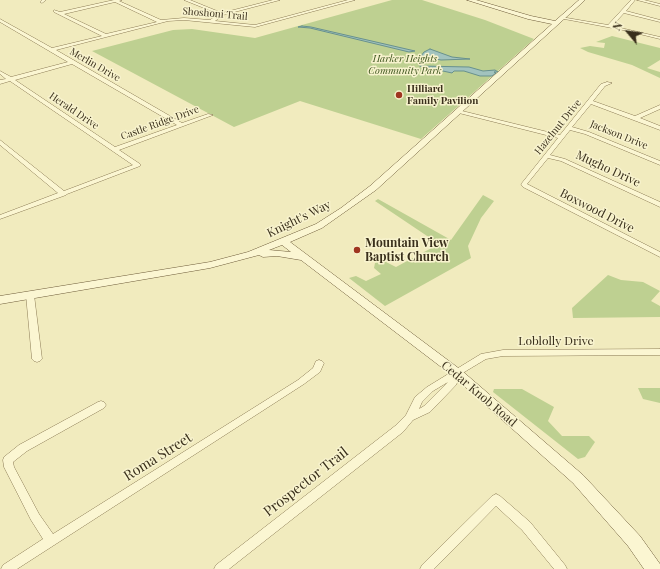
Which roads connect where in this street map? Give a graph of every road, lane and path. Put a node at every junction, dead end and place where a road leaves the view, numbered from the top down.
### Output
1 (186, 0) edge
2 (201, 0) edge
3 (278, 0) edge
4 (353, 0) edge
5 (470, 0) edge
6 (582, 0) edge
7 (633, 0) edge
8 (639, 0) edge
9 (117, 1) edge
10 (192, 2) junction
11 (660, 5) edge
12 (55, 11) dead end
13 (622, 11) junction
14 (61, 13) junction
15 (222, 14) junction
16 (561, 18) junction
17 (0, 20) edge
18 (660, 21) edge
19 (161, 22) junction
20 (210, 22) junction
21 (555, 23) junction
22 (609, 27) junction
23 (106, 36) junction
24 (660, 38) edge
25 (51, 50) junction
26 (72, 62) junction
27 (0, 72) edge
28 (11, 79) junction
29 (0, 82) edge
30 (609, 83) dead end
31 (589, 102) junction
32 (660, 107) edge
33 (458, 112) junction
34 (210, 114) dead end
35 (636, 118) junction
36 (181, 125) junction
37 (569, 128) junction
38 (660, 128) edge
39 (561, 137) junction
40 (0, 142) edge
41 (115, 149) junction
42 (546, 156) junction
43 (660, 163) edge
44 (525, 186) joint
45 (64, 194) junction
46 (660, 205) edge
47 (0, 218) edge
48 (319, 226) junction
49 (284, 242) junction
50 (252, 254) junction
51 (660, 255) edge
52 (304, 257) junction
53 (30, 295) junction
54 (0, 300) edge
55 (660, 352) edge
56 (37, 359) dead end
57 (319, 364) dead end
58 (457, 373) junction
59 (101, 405) dead end
60 (51, 541) junction
61 (8, 569) edge
62 (220, 569) edge
63 (426, 569) edge
64 (561, 569) edge
65 (654, 569) edge

1 - 10 street
2 - 10 street
3 - 15 street
4 - 20 street, Shoshoni Trail
5 - 21 main road
6 - 16 main road, Knight's Way
7 - 13 street
8 - 11 street
9 - 14 street
9 - 19 street
10 - 15 street
12 - 14 street
13 - 18 street
13 - 22 street
14 - 23 street
15 - 20 street
16 - 21 main road, Knight's Way
16 - 22 street
17 - 25 street, Merlin Drive
19 - 20 street, Shoshoni Trail
19 - 23 street, Shoshoni Trail
21 - 33 main road, Knight's Way
22 - 24 street
23 - 25 street, Shoshoni Trail
25 - 26 street, Merlin Drive
26 - 28 street
26 - 36 street, Merlin Drive
27 - 28 street, Herald Drive
28 - 29 street
28 - 41 street, Herald Drive
30 - 31 street, Hazelnut Drive
31 - 35 street
31 - 37 street, Hazelnut Drive
32 - 35 street
33 - 39 street
33 - 48 main road, Knight's Way
34 - 36 street, Castle Ridge Drive
35 - 38 street
36 - 41 street, Castle Ridge Drive
37 - 39 street, Hazelnut Drive
37 - 43 street, Jackson Drive
39 - 42 street, Hazelnut Drive
40 - 45 street
41 - 45 street, Herald Drive
42 - 44 street, Hazelnut Drive
42 - 46 street, Mugho Drive
44 - 51 street, Boxwood Drive
45 - 47 street
48 - 49 main road, Knight's Way
48 - 52 main road
49 - 50 main road, Knight's Way
49 - 52 main road, Cedar Knob Road
50 - 52 main road
50 - 53 main road, Knight's Way
52 - 58 main road, Cedar Knob Road
53 - 54 main road, Knight's Way
53 - 56 street
55 - 58 street, Loblolly Drive
57 - 60 street, Roma Street
58 - 62 street, Prospector Trail
58 - 65 main road, Cedar Knob Road
59 - 60 street
60 - 61 street, Roma Street
63 - 64 street

